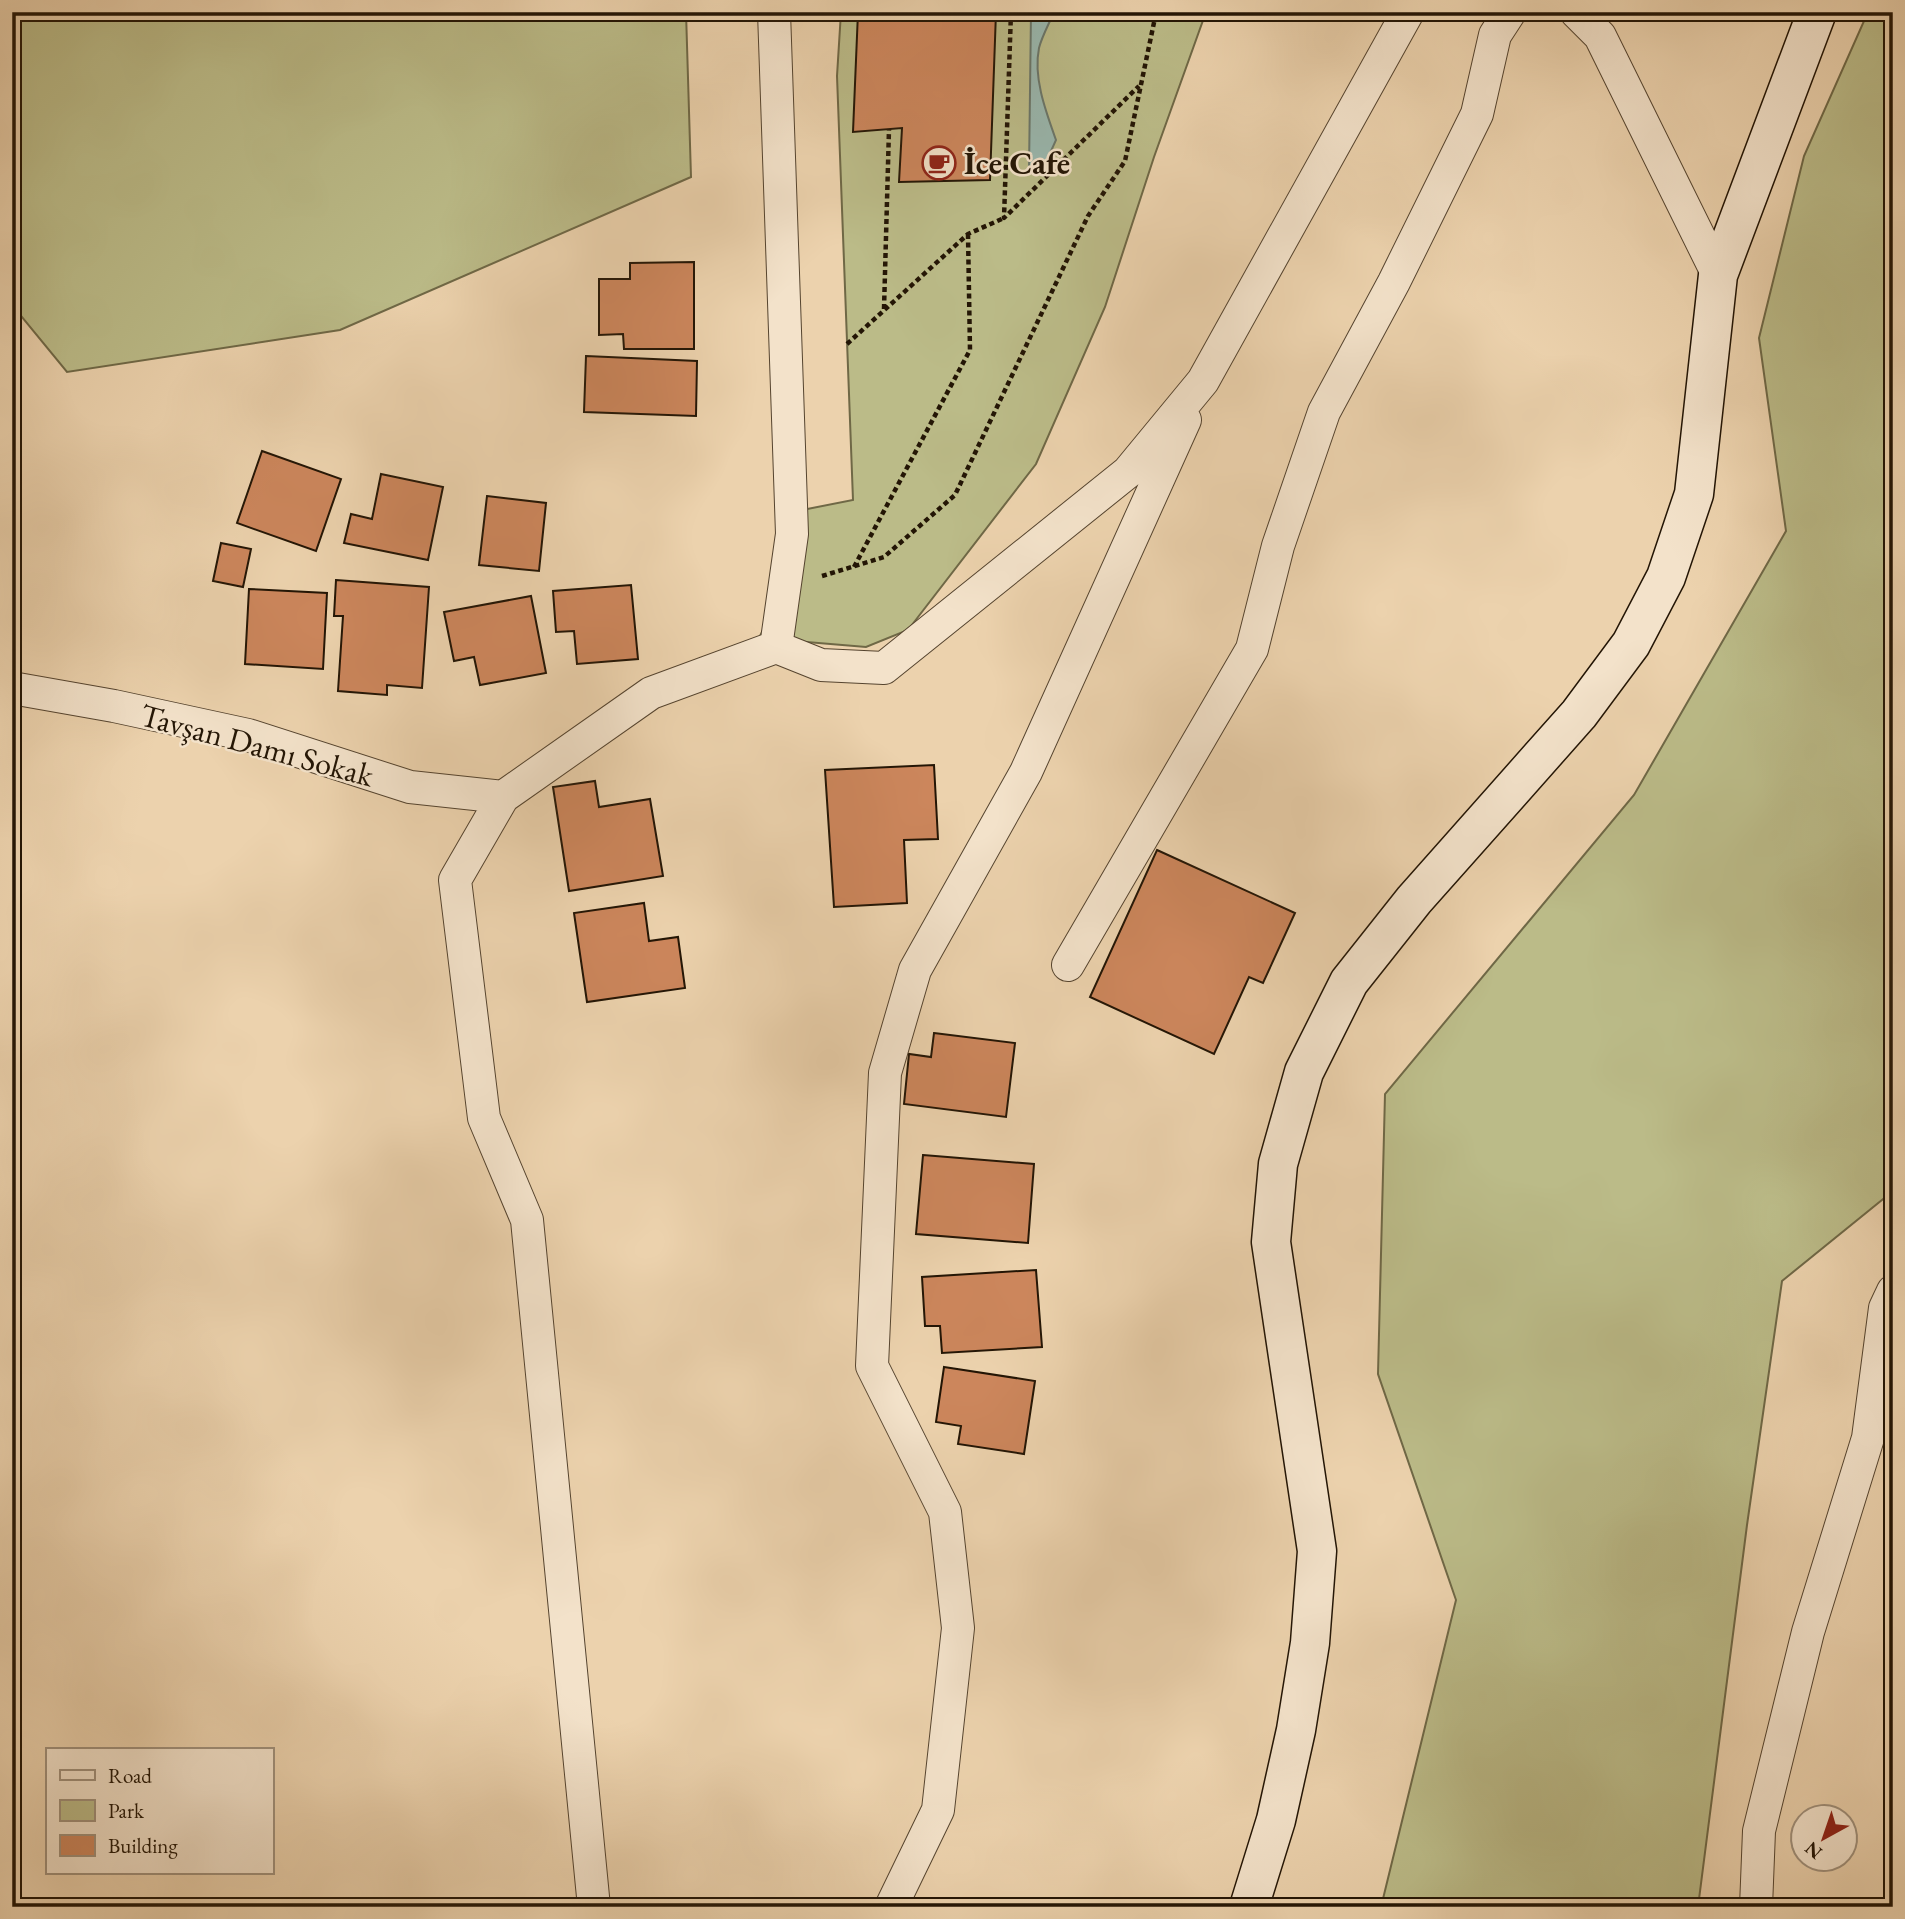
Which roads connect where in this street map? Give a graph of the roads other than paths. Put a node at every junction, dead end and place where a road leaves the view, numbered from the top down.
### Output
1 (774, 12) edge
2 (1408, 12) edge
3 (1510, 12) edge
4 (1576, 12) edge
5 (1817, 12) edge
6 (1718, 275) junction
7 (1203, 381) junction
8 (776, 647) junction
9 (12, 688) edge
10 (503, 797) junction
11 (1068, 965) dead end
12 (1893, 1291) edge
13 (594, 1907) edge
14 (891, 1907) edge
15 (1249, 1907) edge
16 (1756, 1907) edge

1 - 8 street
2 - 7 street
3 - 11 street
4 - 6 street
5 - 6 street
6 - 15 street
7 - 8 street
7 - 14 street
8 - 10 street
9 - 10 street, Tavşan Damı Sokak
10 - 13 street
12 - 16 street

